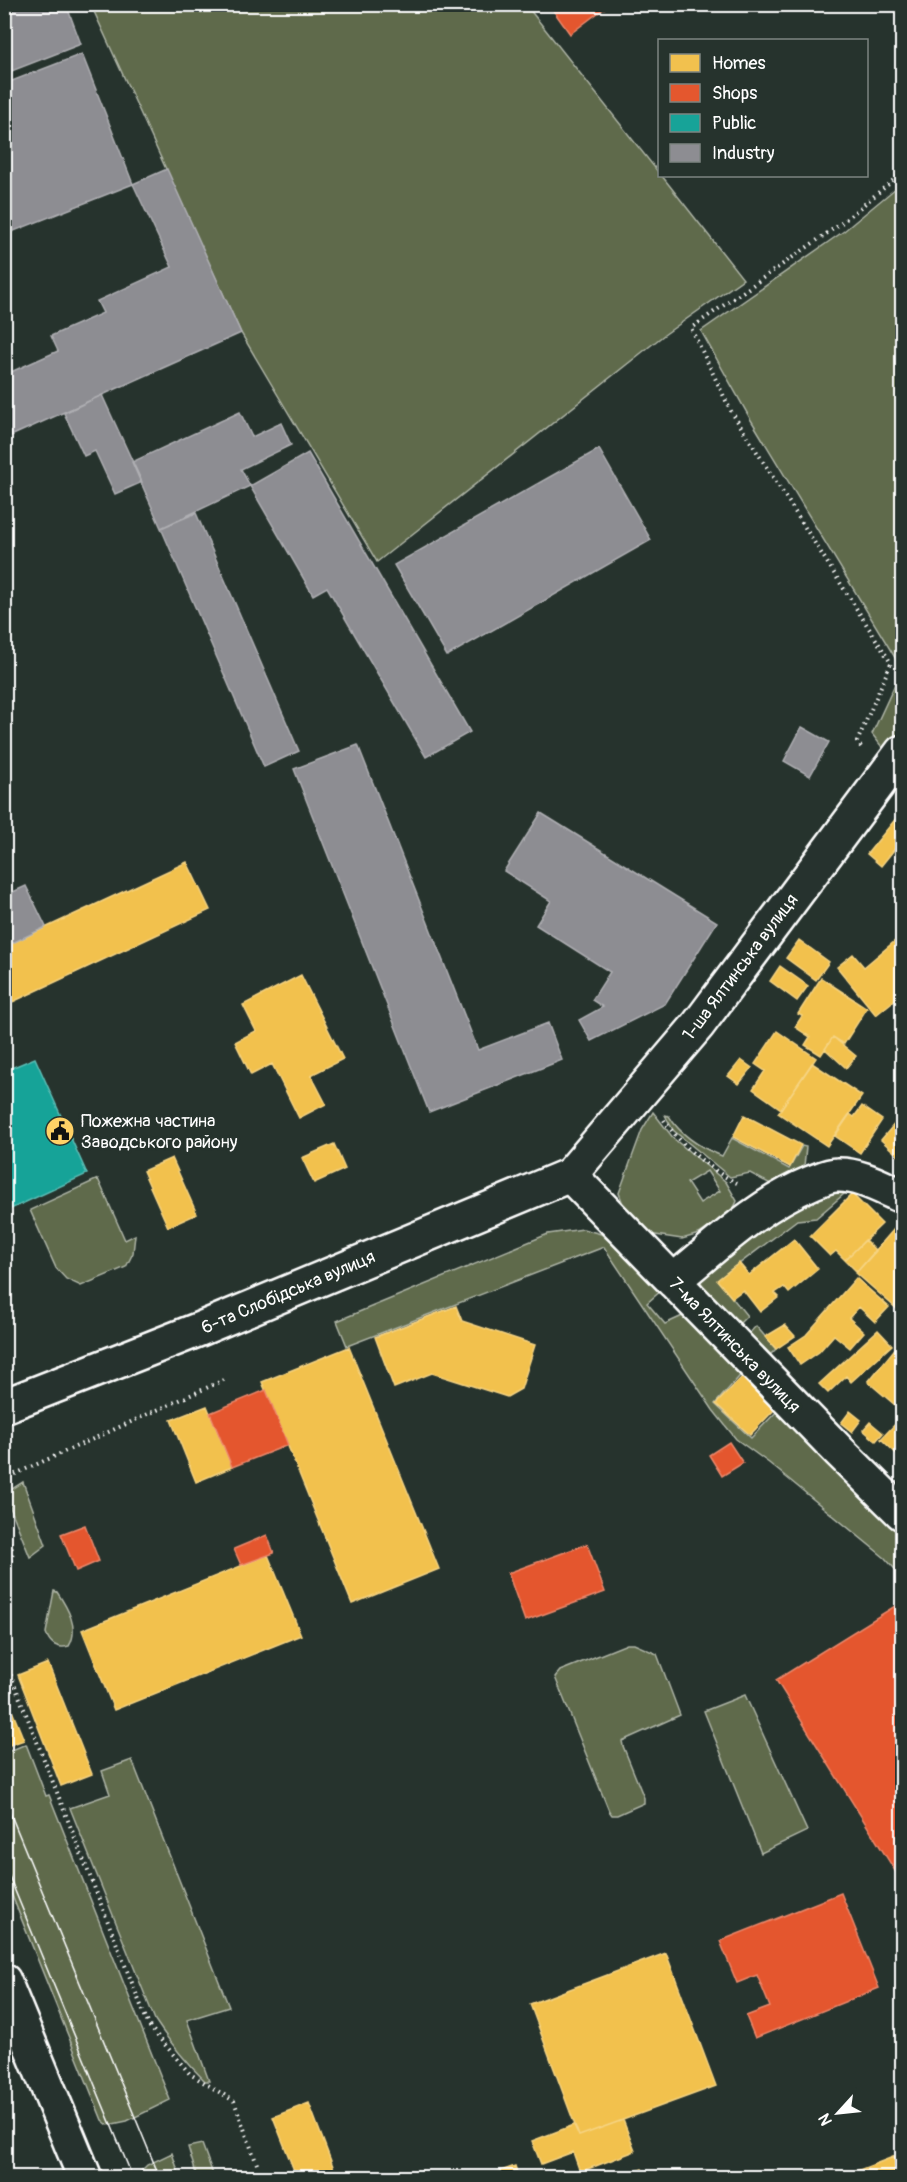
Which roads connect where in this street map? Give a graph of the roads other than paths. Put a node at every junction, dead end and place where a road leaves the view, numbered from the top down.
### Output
1 (894, 762) edge
2 (570, 1175) junction
3 (903, 1196) edge
4 (673, 1281) junction
5 (4, 1406) edge
6 (903, 1513) edge
7 (4, 1981) edge
8 (85, 2178) edge

1 - 2 street, 1-ша Ялтинська вулиця
2 - 4 street, 7-ма Ялтинська вулиця
2 - 5 street, 6-та Слобідська вулиця
3 - 4 street
4 - 6 street, 7-ма Ялтинська вулиця
7 - 8 street

